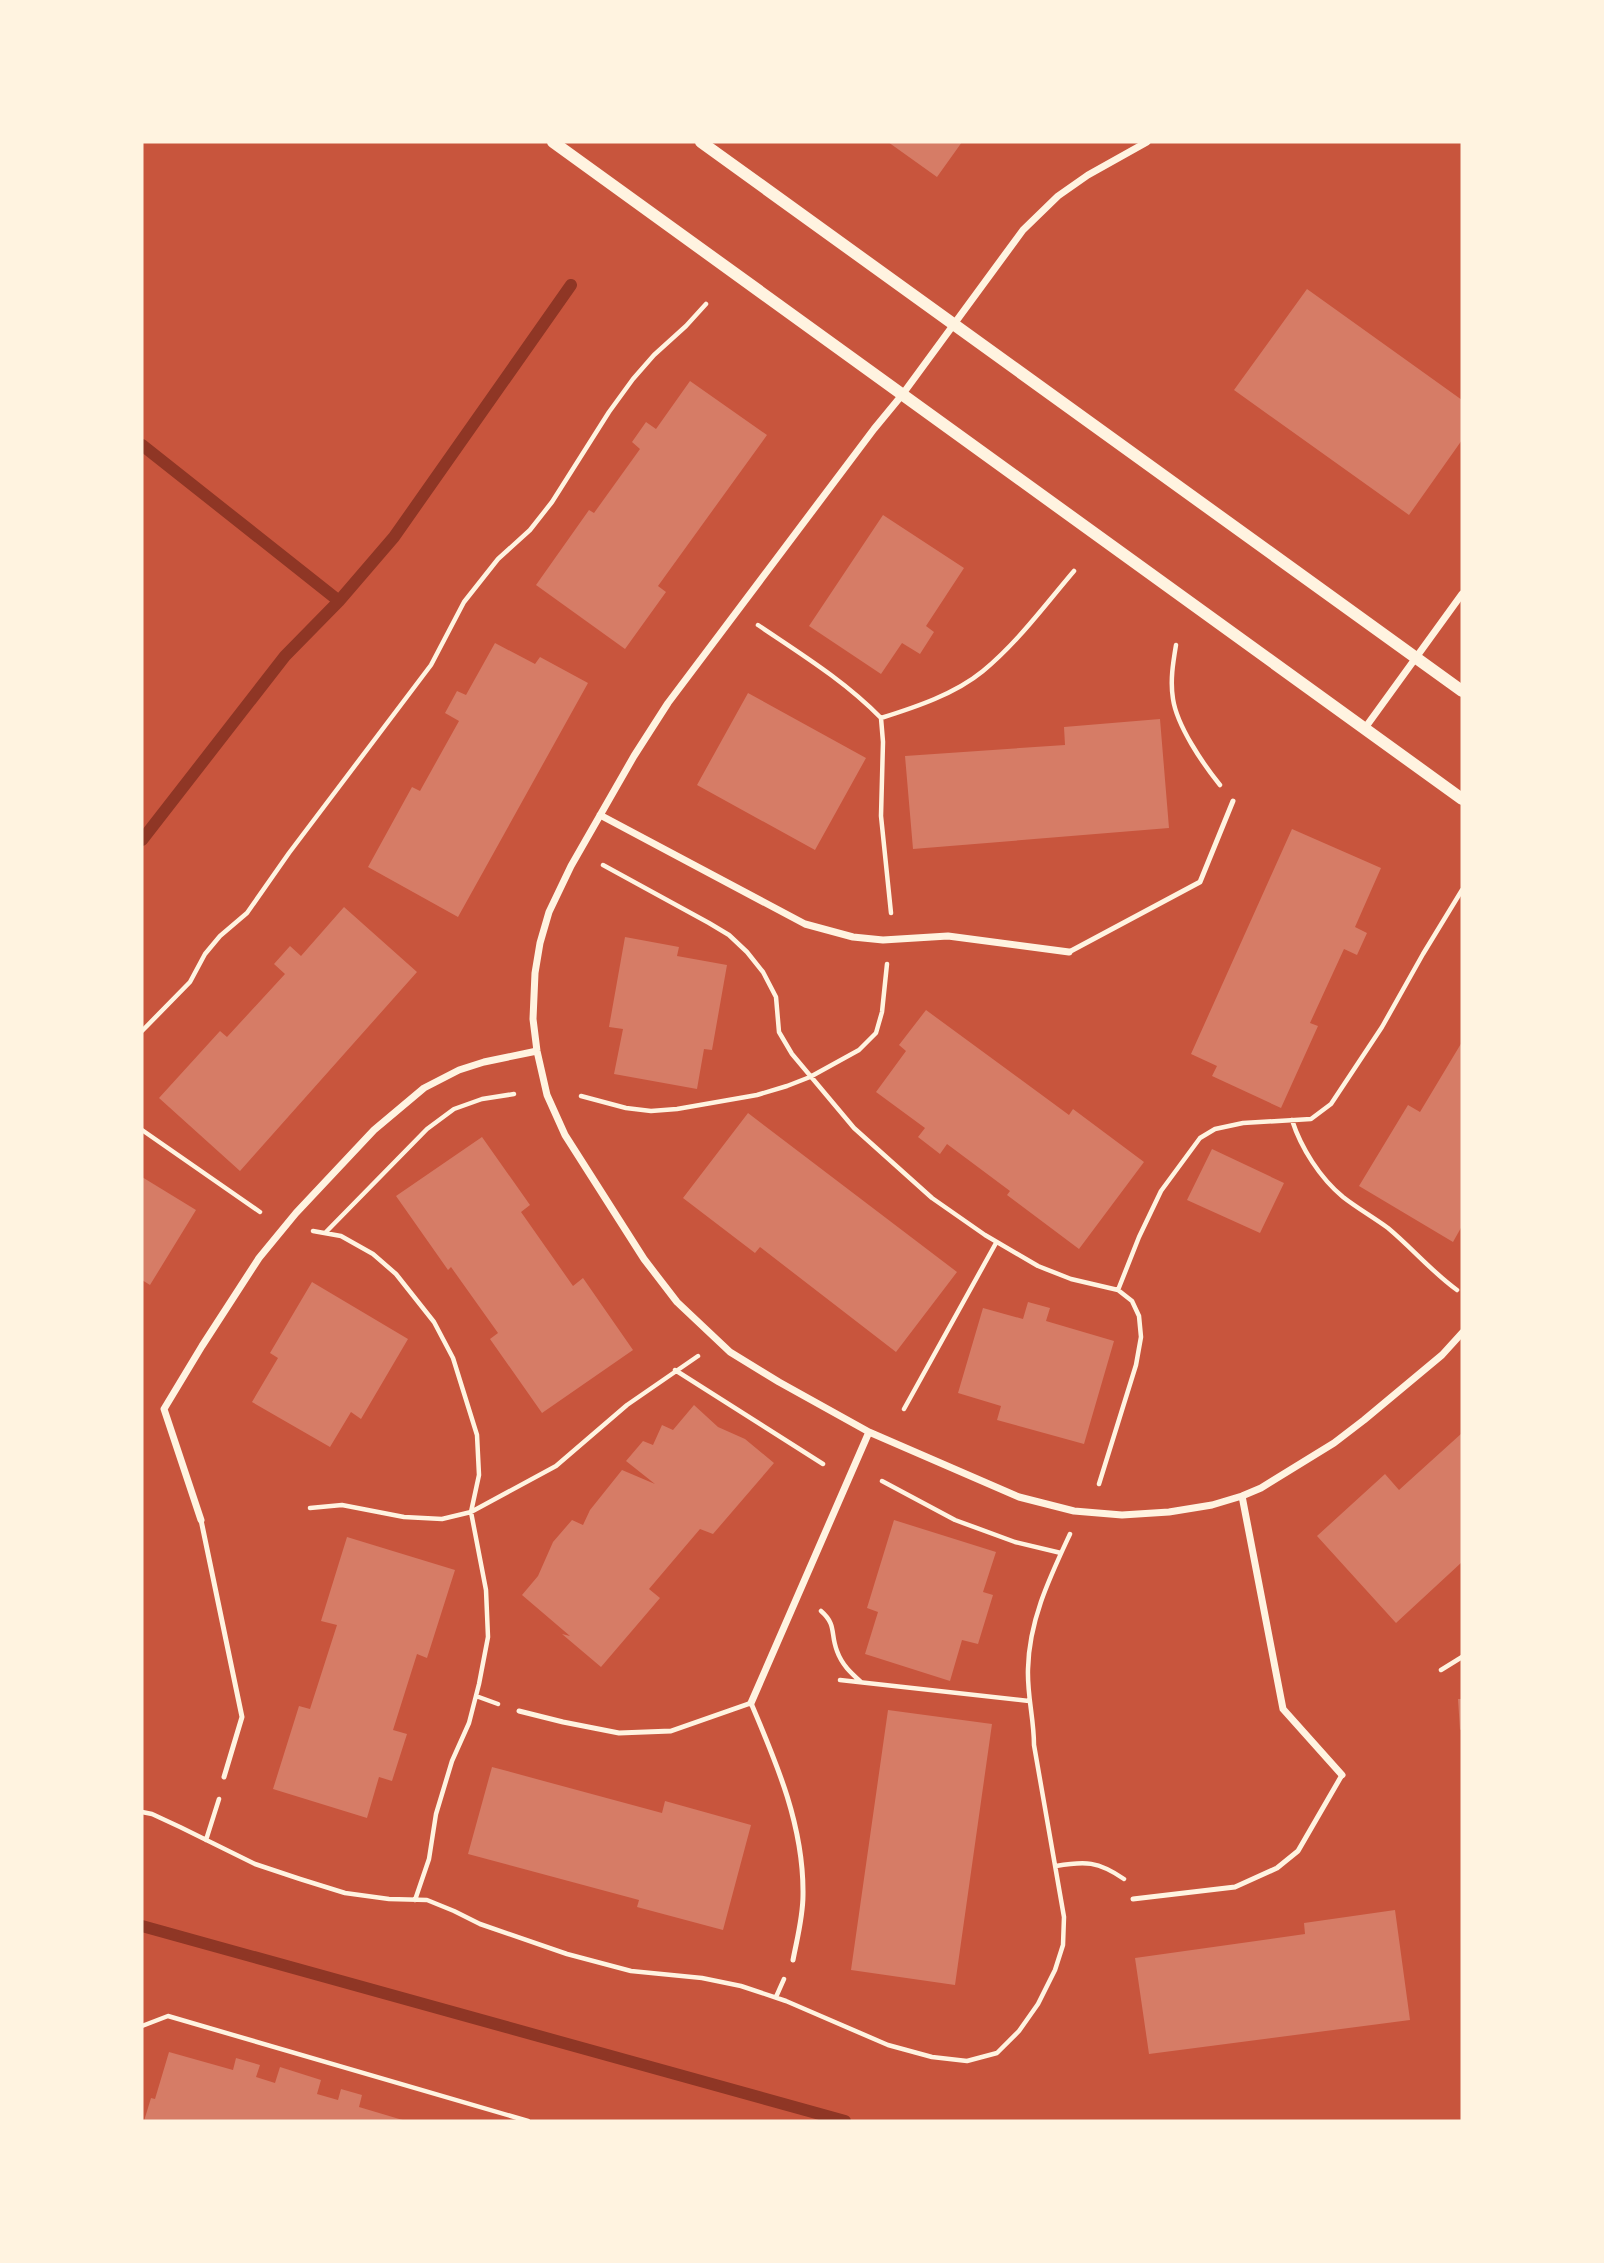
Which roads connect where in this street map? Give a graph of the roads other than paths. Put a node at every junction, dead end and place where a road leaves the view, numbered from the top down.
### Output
1 (552, 142) edge
2 (701, 142) edge
3 (1147, 142) edge
4 (953, 323) junction
5 (902, 395) junction
6 (1462, 594) edge
7 (1416, 657) junction
8 (1462, 691) edge
9 (1365, 728) junction
10 (1462, 799) edge
11 (1233, 801) road end
12 (600, 815) junction
13 (1069, 952) joint
14 (537, 1051) junction
15 (1462, 1333) edge
16 (869, 1432) junction
17 (1242, 1496) junction
18 (201, 1520) joint
19 (751, 1703) junction
20 (519, 1711) dead end
21 (1342, 1775) joint
22 (224, 1777) road end
23 (1133, 1899) road end
24 (793, 1960) dead end

1 - 5 street
2 - 4 street
3 - 4 street
4 - 5 street
4 - 7 street
5 - 9 street
5 - 12 street
6 - 7 street
7 - 8 street
7 - 9 street
9 - 10 street
11 - 13 lane
12 - 13 street
12 - 14 street
14 - 16 street
14 - 18 street
15 - 17 street
16 - 17 street
16 - 19 street
17 - 21 street
18 - 22 lane
19 - 20 lane
19 - 24 lane
21 - 23 lane

